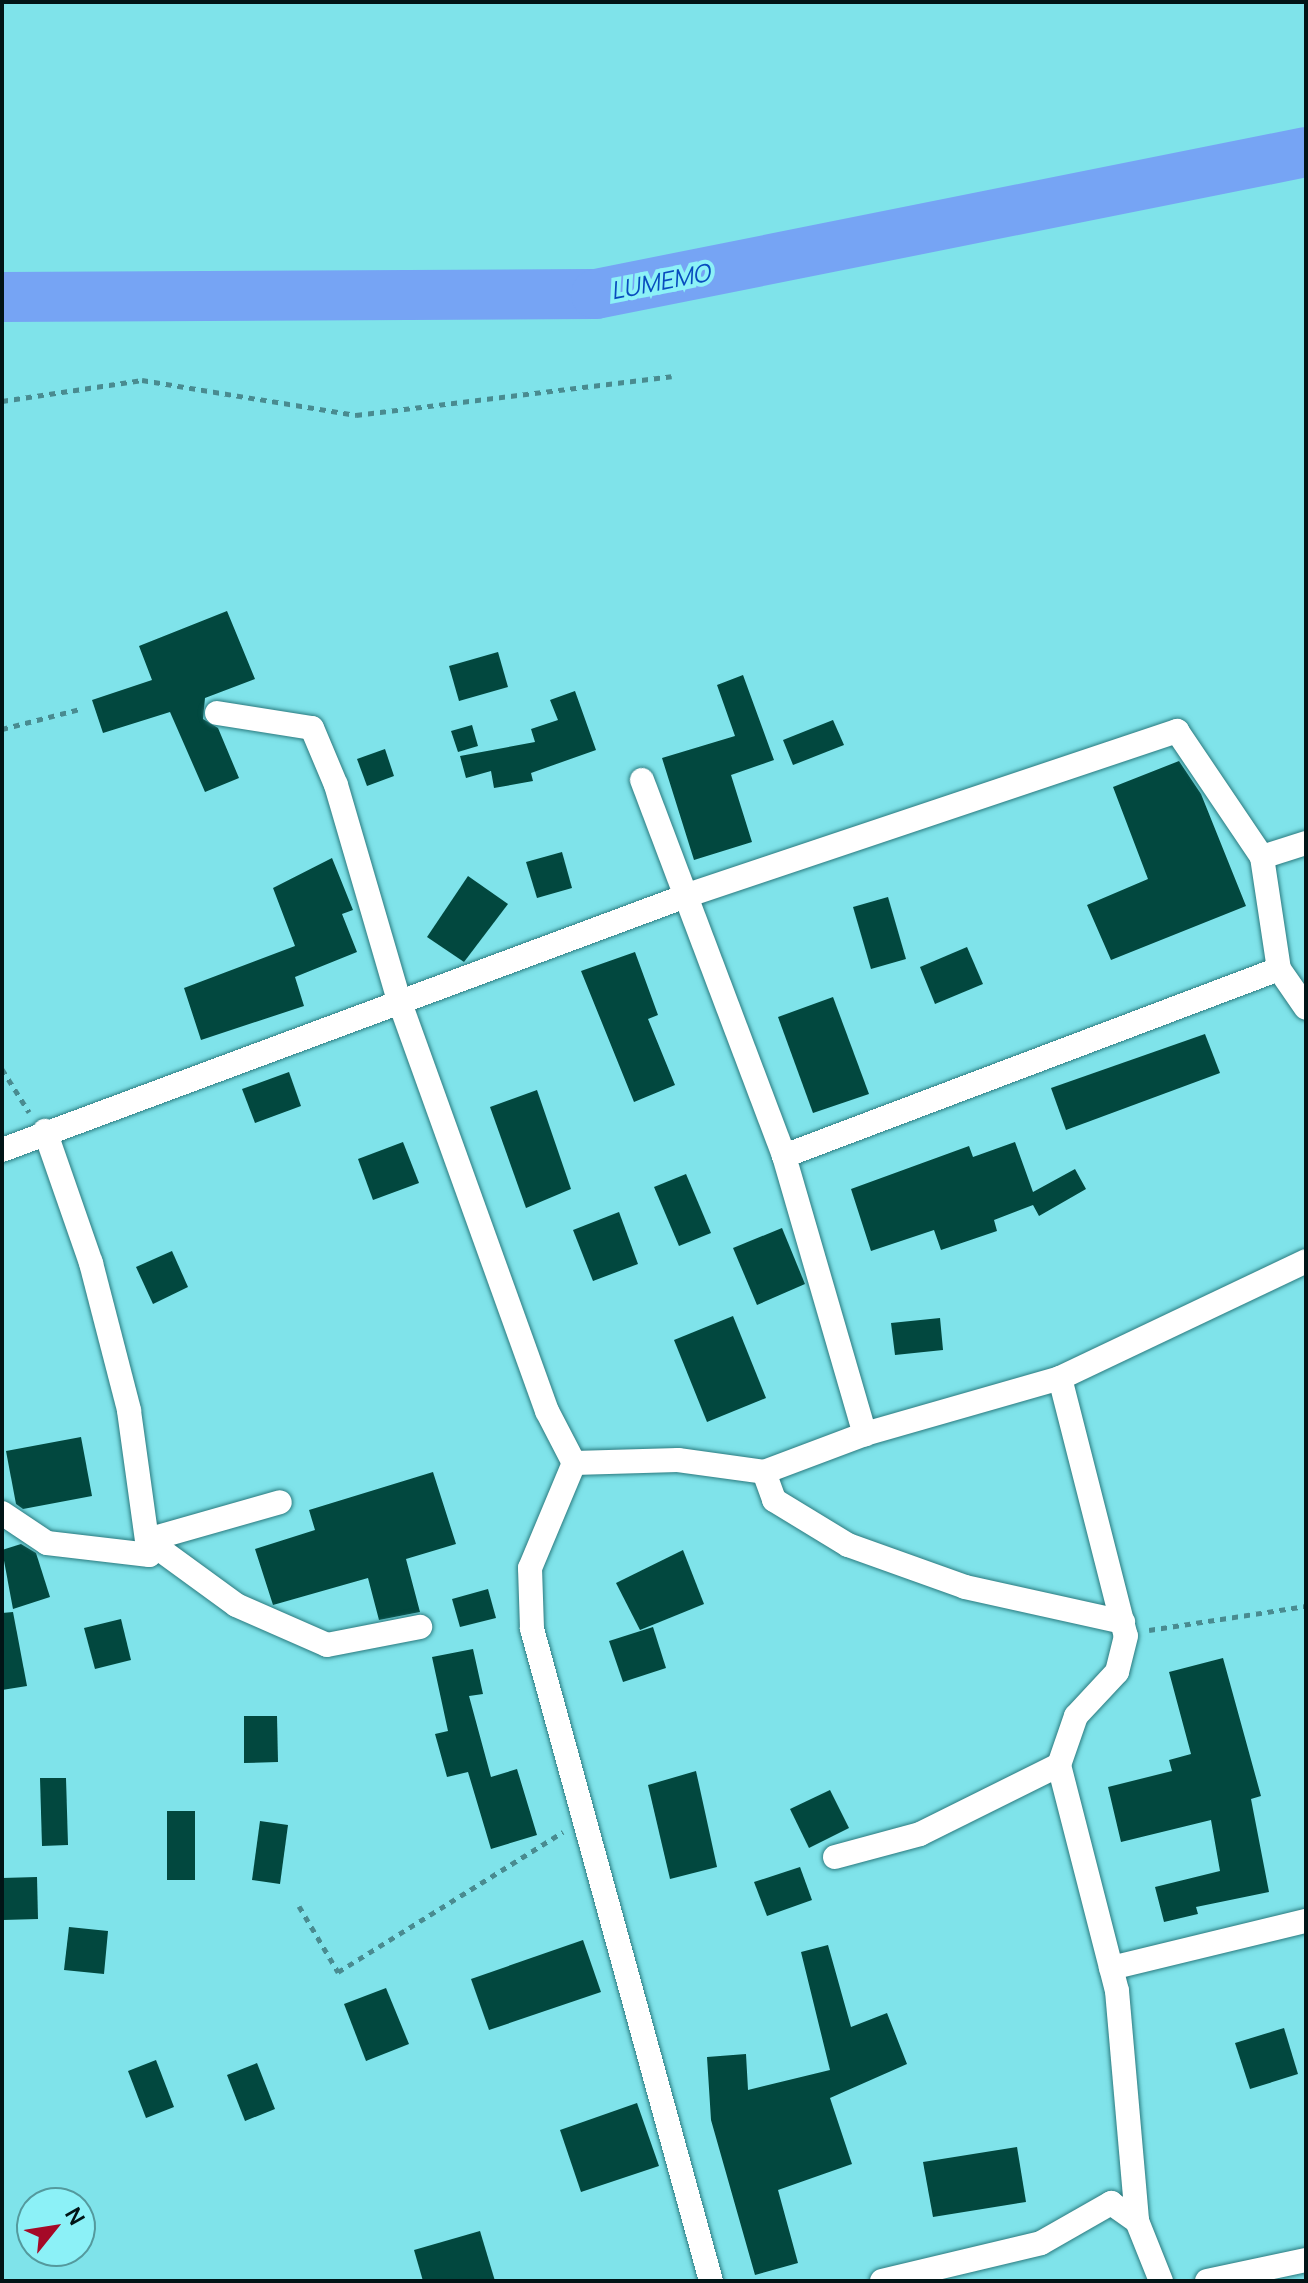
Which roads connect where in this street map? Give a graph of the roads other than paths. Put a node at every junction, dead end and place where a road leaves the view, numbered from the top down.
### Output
1 (217, 713) dead end
2 (642, 780) dead end
3 (1306, 843) edge
4 (1262, 857) junction
5 (691, 894) junction
6 (1279, 969) junction
7 (399, 1000) junction
8 (1306, 1008) edge
9 (44, 1132) junction
10 (2, 1150) edge
11 (784, 1156) junction
12 (1306, 1261) edge
13 (1060, 1378) junction
14 (865, 1434) junction
15 (574, 1463) junction
16 (764, 1472) junction
17 (280, 1502) dead end
18 (2, 1513) edge
19 (147, 1540) junction
20 (420, 1627) dead end
21 (1124, 1629) junction
22 (1059, 1765) junction
23 (835, 1857) dead end
24 (1306, 1921) edge
25 (1111, 1968) junction
26 (1137, 2221) junction
27 (1306, 2260) edge
28 (711, 2281) edge
29 (882, 2281) edge
30 (1161, 2281) edge
31 (1207, 2281) edge

1 - 7 street
2 - 5 street
3 - 4 street
4 - 5 street
4 - 6 street
5 - 7 street
5 - 11 street
6 - 8 street
6 - 11 street
7 - 9 street
7 - 15 street
9 - 10 street
9 - 19 street
11 - 14 street
12 - 13 street
13 - 14 street
13 - 21 street
14 - 16 street
15 - 16 street
15 - 28 street
16 - 21 street
17 - 19 street
18 - 19 street
19 - 20 street
21 - 22 street
22 - 23 street
22 - 25 street
24 - 25 street
25 - 26 street
26 - 29 street
26 - 30 street
27 - 31 street

